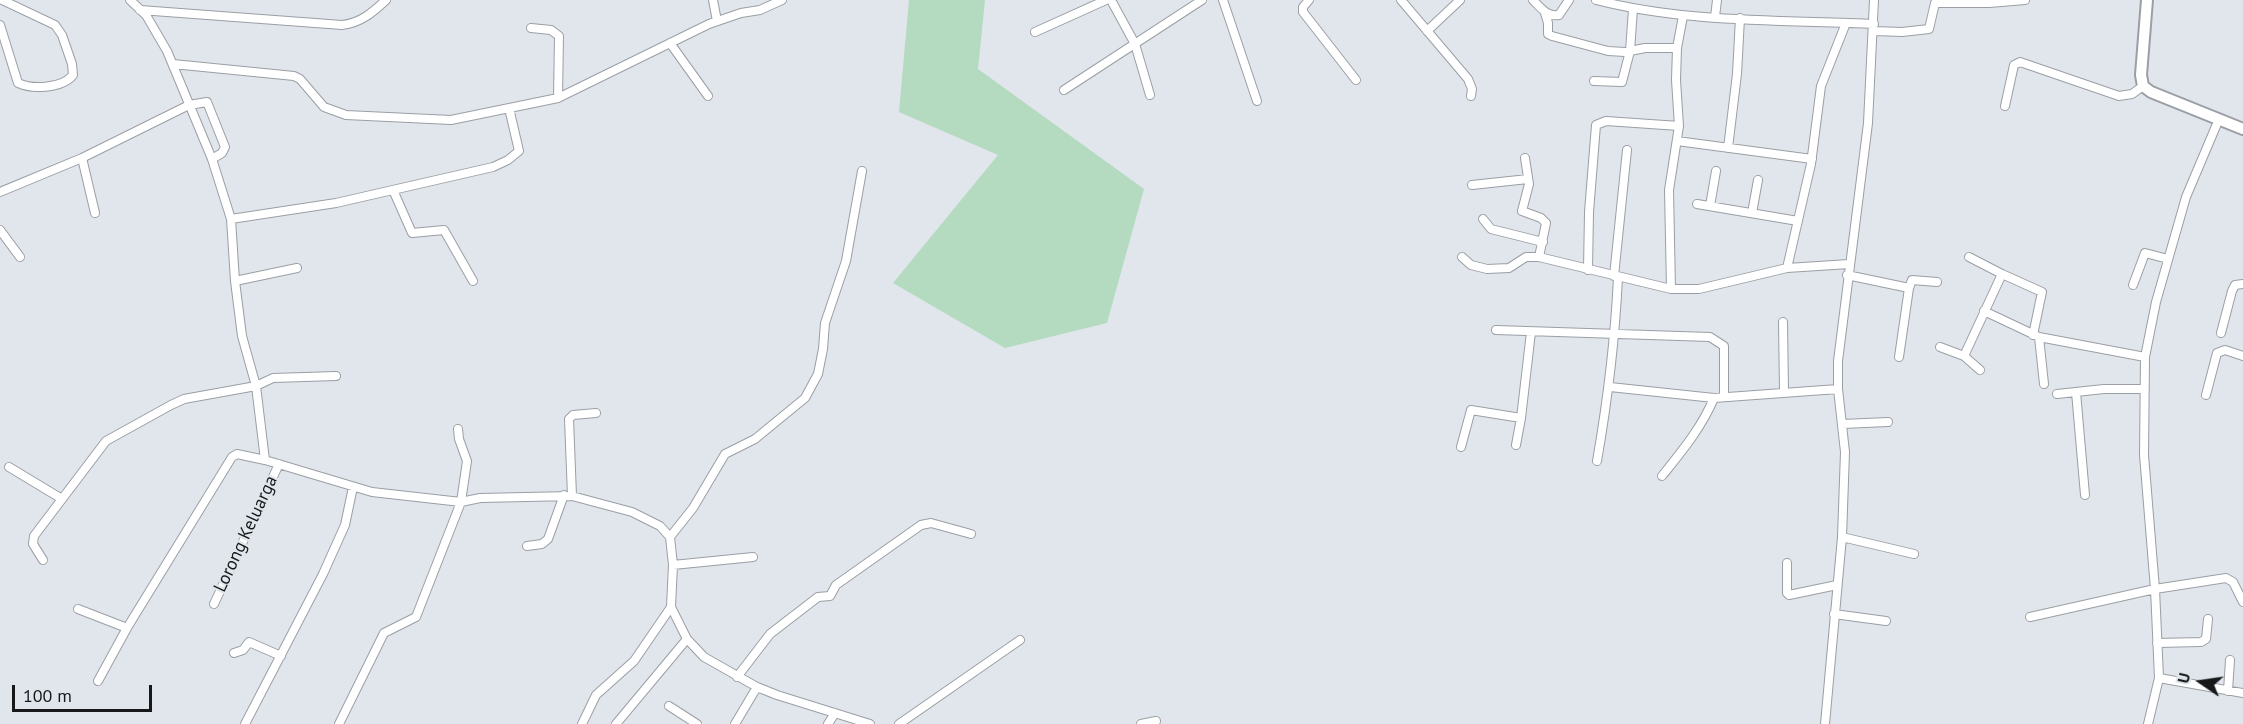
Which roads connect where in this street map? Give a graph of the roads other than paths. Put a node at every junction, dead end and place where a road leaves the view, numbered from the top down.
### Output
1 (2, 0) edge
2 (130, 0) edge
3 (386, 0) edge
4 (713, 0) edge
5 (782, 0) edge
6 (1106, 0) edge
7 (1111, 0) edge
8 (1202, 0) edge
9 (1223, 0) edge
10 (1308, 0) edge
11 (1401, 0) edge
12 (1460, 0) edge
13 (1533, 0) edge
14 (1569, 0) edge
15 (1596, 0) edge
16 (1717, 0) edge
17 (1874, 0) edge
18 (2025, 0) edge
19 (2146, 0) edge
20 (1989, 1) edge
21 (1633, 9) junction
22 (140, 10) junction
23 (1545, 13) junction
24 (1683, 16) junction
25 (1715, 17) junction
26 (1740, 18) junction
27 (717, 21) junction
28 (1846, 23) junction
29 (0, 25) edge
30 (531, 28) dead end
31 (1874, 28) junction
32 (1427, 31) junction
33 (1035, 32) dead end
34 (670, 43) junction
35 (1135, 44) junction
36 (1677, 48) junction
37 (1630, 51) junction
38 (173, 64) junction
39 (1356, 80) dead end
40 (1594, 81) dead end
41 (2143, 86) junction
42 (1064, 90) dead end
43 (1150, 95) dead end
44 (708, 96) dead end
45 (1471, 96) dead end
46 (558, 98) junction
47 (1257, 101) dead end
48 (189, 105) junction
49 (2005, 106) dead end
50 (508, 108) junction
51 (2218, 119) junction
52 (1679, 126) junction
53 (2243, 129) edge
54 (1677, 141) junction
55 (1728, 147) junction
56 (1627, 150) dead end
57 (82, 158) junction
58 (1525, 158) dead end
59 (212, 159) junction
60 (1812, 159) junction
61 (862, 171) dead end
62 (1716, 171) dead end
63 (1528, 179) junction
64 (1758, 180) dead end
65 (1472, 185) dead end
66 (393, 190) junction
67 (0, 192) edge
68 (1697, 204) dead end
69 (1710, 206) junction
70 (95, 213) dead end
71 (1752, 213) junction
72 (231, 219) junction
73 (1483, 219) dead end
74 (1798, 221) junction
75 (0, 230) edge
76 (1543, 242) junction
77 (20, 257) dead end
78 (1462, 257) dead end
79 (1539, 257) junction
80 (1969, 257) dead end
81 (2168, 259) junction
82 (1849, 264) junction
83 (297, 268) dead end
84 (1787, 268) junction
85 (1588, 270) junction
86 (2002, 274) junction
87 (1848, 275) junction
88 (1616, 276) junction
89 (235, 281) junction
90 (473, 281) dead end
91 (1937, 282) dead end
92 (2243, 284) edge
93 (2133, 285) dead end
94 (1909, 288) junction
95 (1671, 289) junction
96 (1984, 311) junction
97 (1783, 322) dead end
98 (1496, 330) dead end
99 (1531, 332) junction
100 (2221, 333) dead end
101 (1616, 335) junction
102 (2036, 336) junction
103 (1940, 347) dead end
104 (1964, 356) junction
105 (2243, 356) edge
106 (1899, 357) dead end
107 (2145, 357) junction
108 (1980, 370) dead end
109 (336, 375) dead end
110 (2044, 384) dead end
111 (256, 386) junction
112 (1610, 387) junction
113 (1838, 389) junction
114 (2144, 389) junction
115 (1784, 392) junction
116 (2076, 392) junction
117 (2057, 394) dead end
118 (2206, 395) dead end
119 (1724, 397) junction
120 (1714, 398) junction
121 (596, 413) dead end
122 (1521, 418) junction
123 (1888, 422) dead end
124 (1842, 424) junction
125 (458, 429) dead end
126 (1516, 445) dead end
127 (1461, 447) dead end
128 (265, 460) junction
129 (1597, 461) dead end
130 (279, 464) junction
131 (9, 467) dead end
132 (1662, 476) dead end
133 (353, 488) junction
134 (2085, 495) dead end
135 (568, 496) junction
136 (62, 499) junction
137 (461, 502) junction
138 (971, 534) dead end
139 (670, 537) junction
140 (1842, 537) junction
141 (527, 546) dead end
142 (1914, 554) dead end
143 (753, 557) dead end
144 (43, 560) dead end
145 (1787, 563) dead end
146 (673, 565) junction
147 (1837, 585) junction
148 (2155, 589) junction
149 (2243, 602) edge
150 (214, 604) dead end
151 (671, 607) junction
152 (78, 609) dead end
153 (1834, 614) junction
154 (2030, 617) dead end
155 (2208, 619) dead end
156 (1886, 621) dead end
157 (127, 628) junction
158 (687, 639) junction
159 (1020, 640) dead end
160 (2157, 643) junction
161 (234, 653) dead end
162 (281, 656) junction
163 (2230, 660) dead end
164 (737, 676) junction
165 (2159, 678) junction
166 (98, 681) dead end
167 (757, 687) junction
168 (2228, 691) junction
169 (2243, 693) edge
170 (669, 706) dead end
171 (835, 713) junction
172 (1156, 721) dead end
173 (245, 724) edge
174 (339, 724) edge
175 (582, 724) edge
176 (616, 724) edge
177 (697, 724) edge
178 (735, 724) edge
179 (828, 724) edge
180 (870, 724) edge
181 (899, 724) edge
182 (1141, 724) edge
183 (1826, 724) edge
184 (2148, 724) edge

1 - 29 street
2 - 22 street
3 - 22 street
4 - 27 street
5 - 27 street
6 - 33 street
7 - 35 street
8 - 35 street
9 - 47 street
10 - 39 street
11 - 32 street
12 - 32 street
13 - 23 street
14 - 23 street
15 - 21 street
16 - 25 street
17 - 31 street
18 - 20 street
19 - 41 street
20 - 31 street
21 - 24 street
21 - 37 street
22 - 38 street
23 - 37 street
24 - 25 street
24 - 36 street
25 - 26 street
26 - 28 street
26 - 55 street
27 - 34 street
28 - 31 street
28 - 60 street
30 - 46 street
31 - 82 street
32 - 45 street
34 - 44 street
34 - 46 street
35 - 42 street
35 - 43 street
36 - 37 street
36 - 52 street
37 - 40 street
38 - 48 street
38 - 50 street
41 - 49 street
41 - 51 street
46 - 50 street
48 - 57 street
48 - 59 street
48 - 59 street
50 - 66 street
51 - 53 street
51 - 81 street
52 - 54 street
52 - 85 street
54 - 55 street
54 - 95 street
55 - 60 street
56 - 88 street
57 - 67 street
57 - 70 street
58 - 63 street
59 - 72 street
60 - 74 street
61 - 139 street
62 - 69 street
63 - 65 street
63 - 76 street
64 - 71 street
66 - 72 street
66 - 90 street
68 - 69 street
69 - 71 street
71 - 74 street
72 - 89 street
73 - 76 street
74 - 84 street
75 - 77 street
76 - 79 street
78 - 79 street
79 - 85 street
80 - 86 street
81 - 93 street
81 - 107 street
82 - 84 street
82 - 87 street
83 - 89 street
84 - 95 street
85 - 88 street
86 - 96 street
86 - 102 street
87 - 94 street
87 - 113 street
88 - 95 street
88 - 101 street
89 - 111 street
91 - 94 street
92 - 100 street
94 - 106 street
96 - 102 street
96 - 104 street
97 - 115 street
98 - 99 street
99 - 101 street
99 - 122 street
101 - 112 street
101 - 119 street
102 - 107 street
102 - 110 street
103 - 104 street
104 - 108 street
105 - 118 street
107 - 114 street
109 - 111 street
111 - 128 street
111 - 136 street
112 - 120 street
112 - 129 street
113 - 115 street
113 - 124 street
114 - 116 street
114 - 148 street
115 - 119 street
116 - 117 street
116 - 134 street
119 - 120 street
120 - 132 street
121 - 135 street
122 - 126 street
122 - 127 street
123 - 124 street
124 - 140 street
125 - 137 street
128 - 130 street
128 - 157 street
130 - 133 street
130 - 150 street, Lorong Keluarga
131 - 136 street
133 - 137 street
133 - 162 street
135 - 137 street
135 - 139 street
135 - 141 street
136 - 144 street
137 - 174 street
138 - 164 street
139 - 146 street
140 - 142 street
140 - 147 street
143 - 146 street
145 - 147 street
146 - 151 street
147 - 153 street
148 - 149 street
148 - 154 street
148 - 160 street
151 - 158 street
151 - 175 street
152 - 157 street
153 - 156 street
153 - 183 street
155 - 160 street
157 - 166 street
158 - 164 street
158 - 176 street
159 - 181 street
160 - 165 street
161 - 162 street
162 - 173 street
163 - 168 street
164 - 167 street
165 - 168 street
165 - 184 street
167 - 171 street
167 - 178 street
168 - 169 street
170 - 177 street
171 - 179 street
171 - 180 street
172 - 182 street

